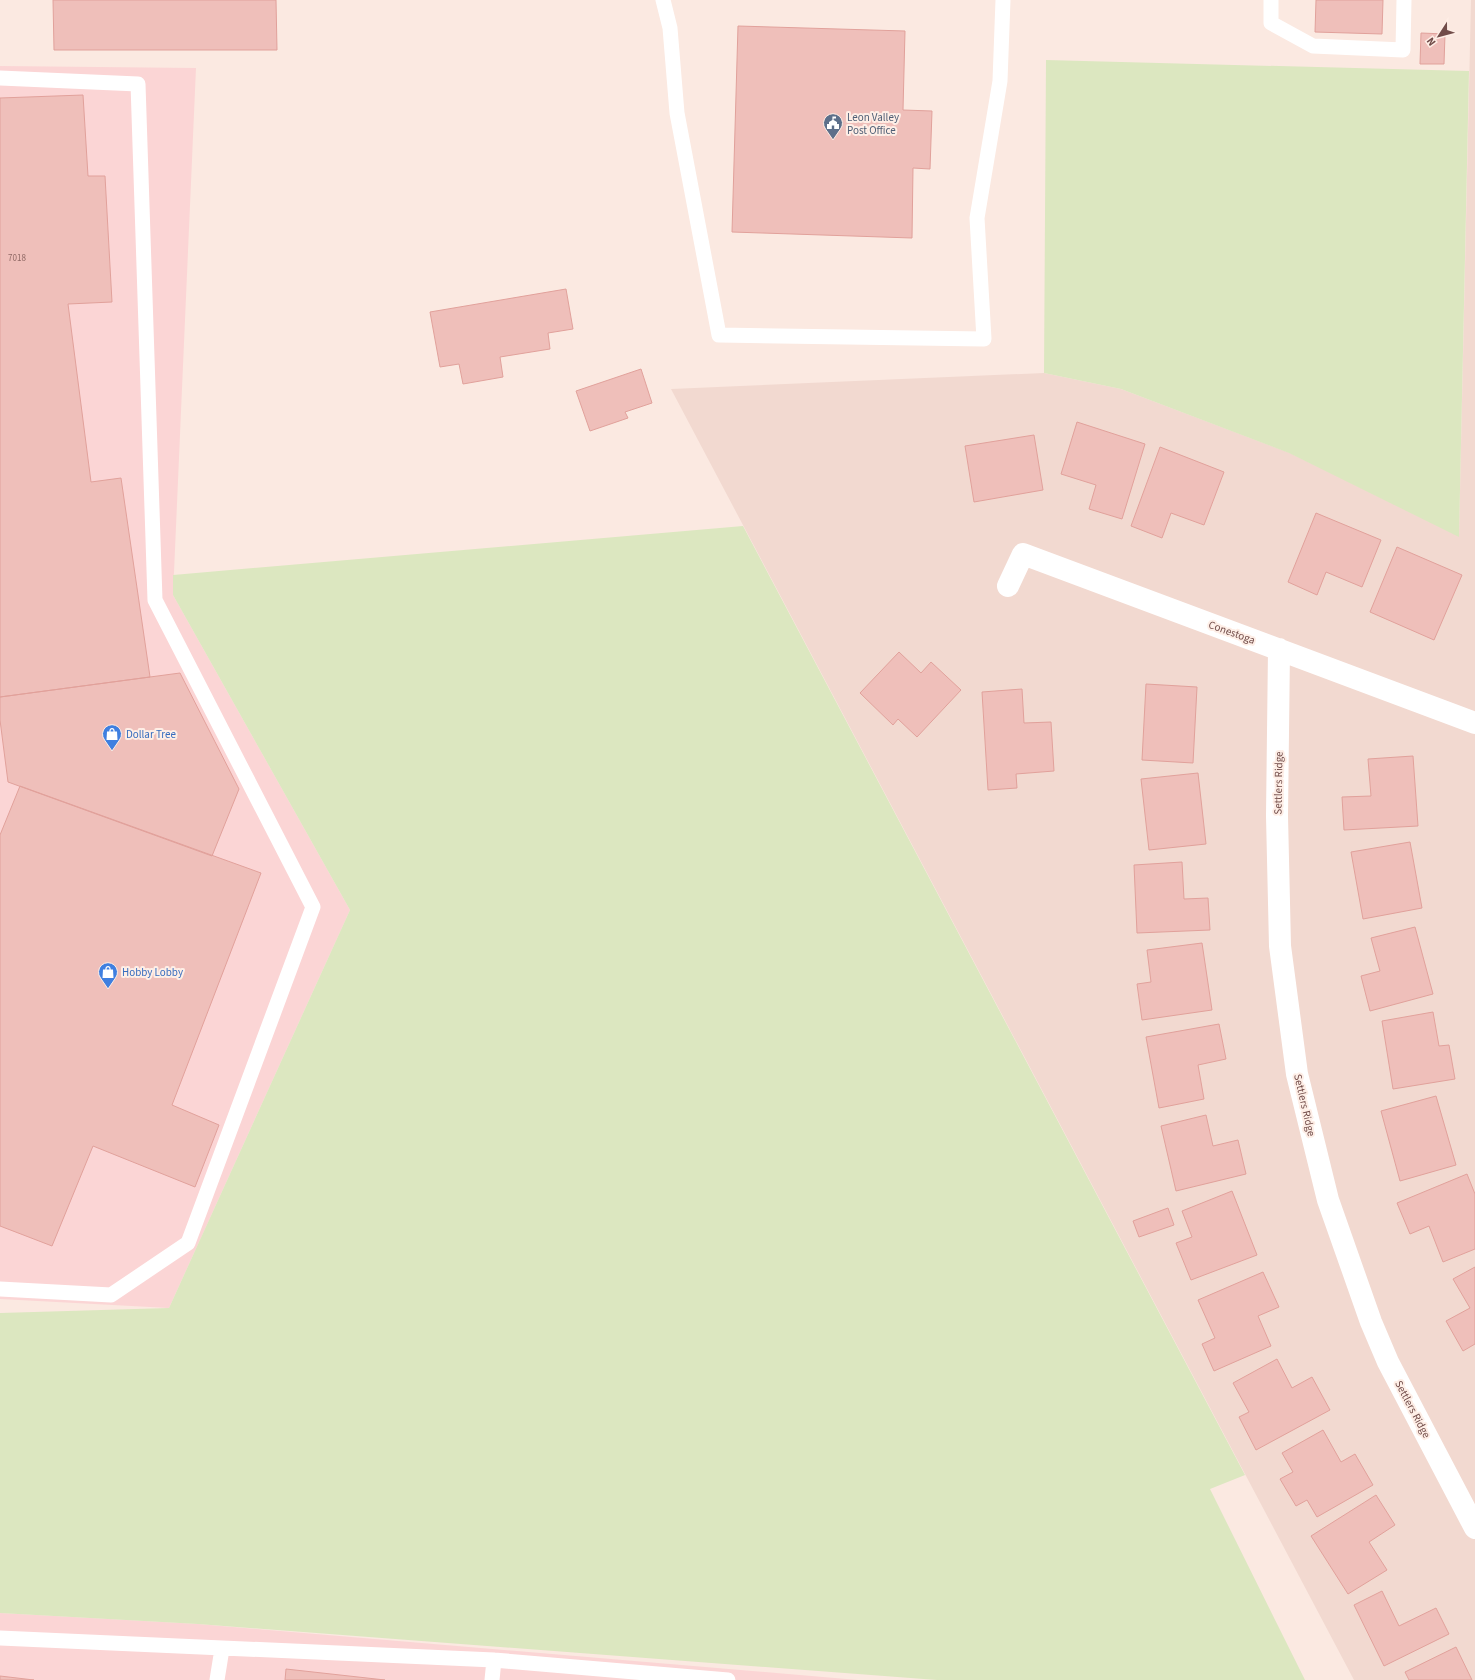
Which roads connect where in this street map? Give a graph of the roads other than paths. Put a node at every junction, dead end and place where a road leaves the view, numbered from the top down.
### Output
1 (663, 0) edge
2 (1004, 0) edge
3 (1272, 0) edge
4 (1404, 0) edge
5 (0, 78) edge
6 (1008, 586) dead end
7 (1279, 649) junction
8 (1475, 722) edge
9 (0, 1289) edge
10 (1475, 1528) edge
11 (0, 1638) edge
12 (222, 1649) junction
13 (494, 1660) junction
14 (217, 1680) edge
15 (492, 1680) edge
16 (728, 1680) edge

1 - 2 lane
3 - 4 lane
5 - 9 lane
6 - 7 street, Conestoga
7 - 8 street, Conestoga
7 - 10 street, Settlers Ridge
11 - 12 lane
12 - 13 lane
12 - 14 lane
13 - 15 lane
13 - 16 lane

